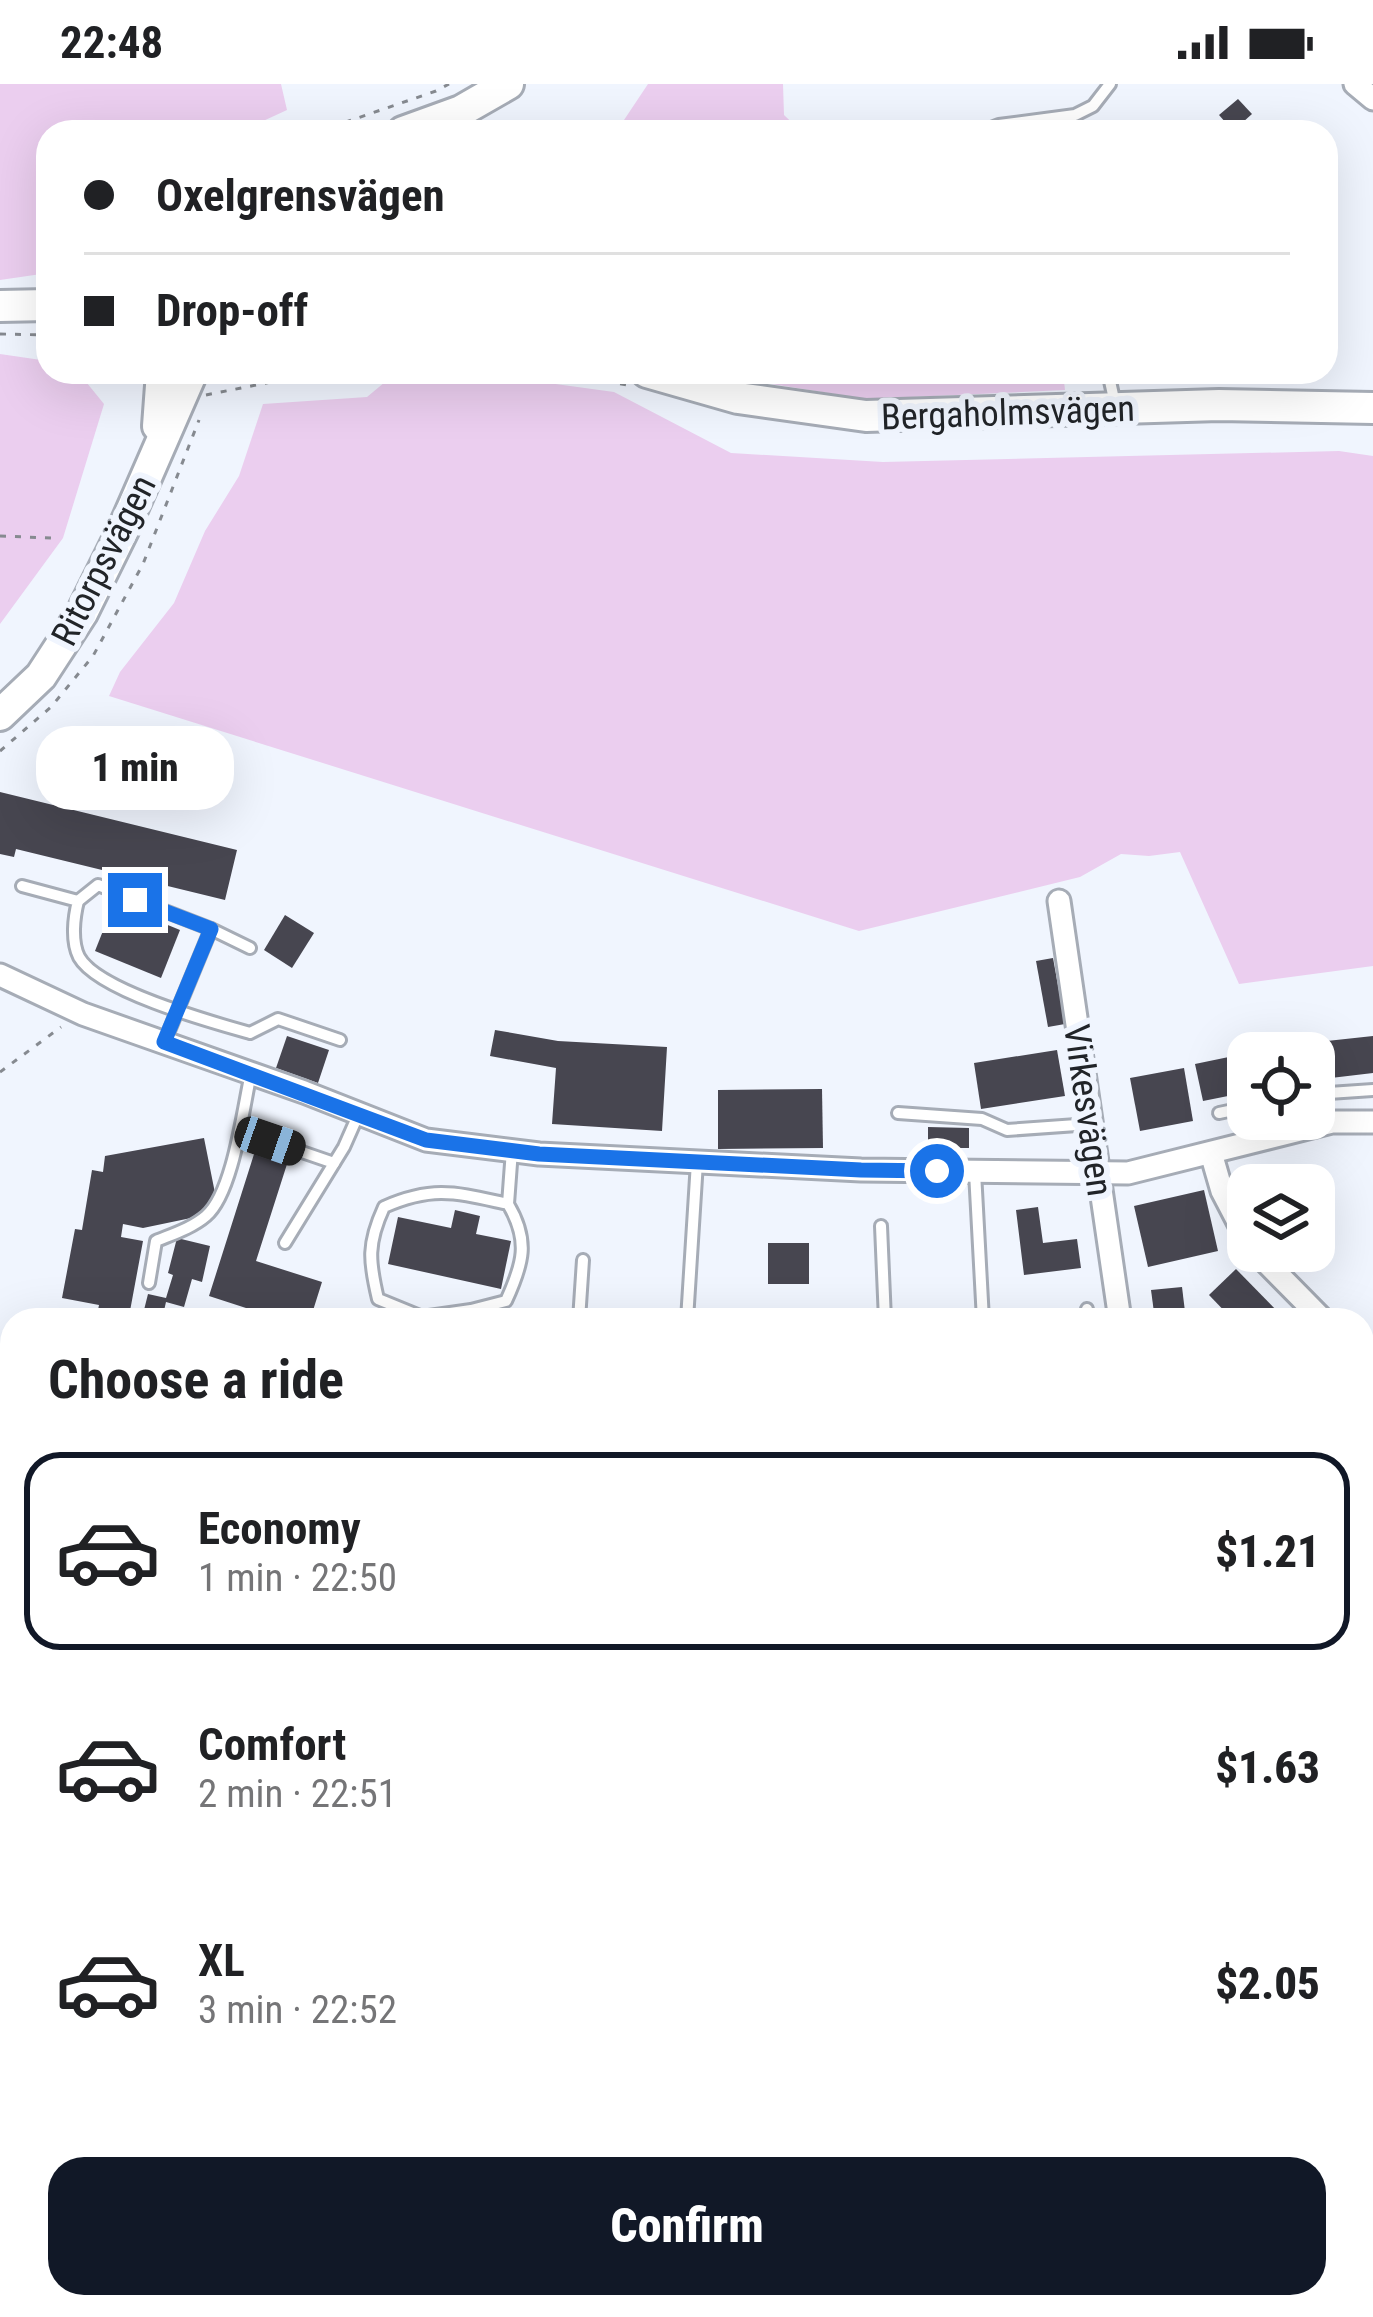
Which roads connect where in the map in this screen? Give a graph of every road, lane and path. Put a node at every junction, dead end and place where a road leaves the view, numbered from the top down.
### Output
1 (449, 84) edge
2 (508, 84) edge
3 (1110, 84) edge
4 (1354, 84) edge
5 (1373, 99) edge
6 (349, 120) edge
7 (435, 120) edge
8 (1041, 120) edge
9 (36, 305) edge
10 (0, 306) edge
11 (0, 334) edge
12 (36, 335) edge
13 (177, 384) edge
14 (192, 384) edge
15 (258, 384) edge
16 (689, 384) edge
17 (1111, 384) edge
18 (1116, 408) junction
19 (1373, 408) edge
20 (0, 536) edge
21 (52, 538) dead end
22 (0, 715) edge
23 (22, 886) dead end
24 (79, 901) junction
25 (1059, 901) dead end
26 (211, 929) junction
27 (250, 948) dead end
28 (0, 975) edge
29 (176, 1012) junction
30 (83, 1014) junction
31 (340, 1040) dead end
32 (164, 1042) junction
33 (0, 1072) edge
34 (250, 1073) junction
35 (1373, 1090) edge
36 (1335, 1093) edge
37 (1227, 1111) edge
38 (898, 1113) dead end
39 (1219, 1113) dead end
40 (359, 1114) junction
41 (1373, 1122) edge
42 (1091, 1124) junction
43 (270, 1141) dead end
44 (512, 1150) junction
45 (1211, 1153) junction
46 (697, 1162) junction
47 (334, 1163) junction
48 (975, 1172) junction
49 (1099, 1173) junction
50 (1227, 1201) edge
51 (508, 1204) junction
52 (881, 1226) dead end
53 (285, 1243) dead end
54 (583, 1260) dead end
55 (1276, 1272) edge
56 (149, 1283) dead end
57 (400, 1308) edge
58 (479, 1308) edge
59 (580, 1308) edge
60 (688, 1308) edge
61 (884, 1308) edge
62 (981, 1308) edge
63 (1118, 1308) edge
64 (1311, 1308) edge

1 - 6 path
2 - 7 main road
3 - 8 lane
4 - 5 street
9 - 10 main road
11 - 12 path
13 - 22 main road, Ritorpsvägen
14 - 15 path
16 - 18 main road, Bergaholmsvägen
17 - 18 lane
18 - 19 main road, Bergaholmsvägen
20 - 21 path
23 - 24 lane
24 - 26 lane
24 - 29 lane
25 - 42 street, Virkesvägen
26 - 27 lane
26 - 29 lane
28 - 30 street
29 - 31 lane
29 - 32 lane
30 - 32 street
30 - 33 path
32 - 34 street
34 - 40 street
34 - 56 lane
35 - 36 lane
37 - 39 lane
38 - 42 lane
40 - 44 street
40 - 47 lane
41 - 45 street
42 - 49 street, Virkesvägen
43 - 47 lane
44 - 46 street
44 - 51 lane
45 - 49 street
45 - 50 street
46 - 48 street
46 - 60 lane
47 - 53 lane
48 - 49 street
48 - 62 lane
49 - 63 street, Virkesvägen
51 - 57 lane
51 - 58 lane
52 - 61 lane
54 - 59 lane
55 - 64 street

